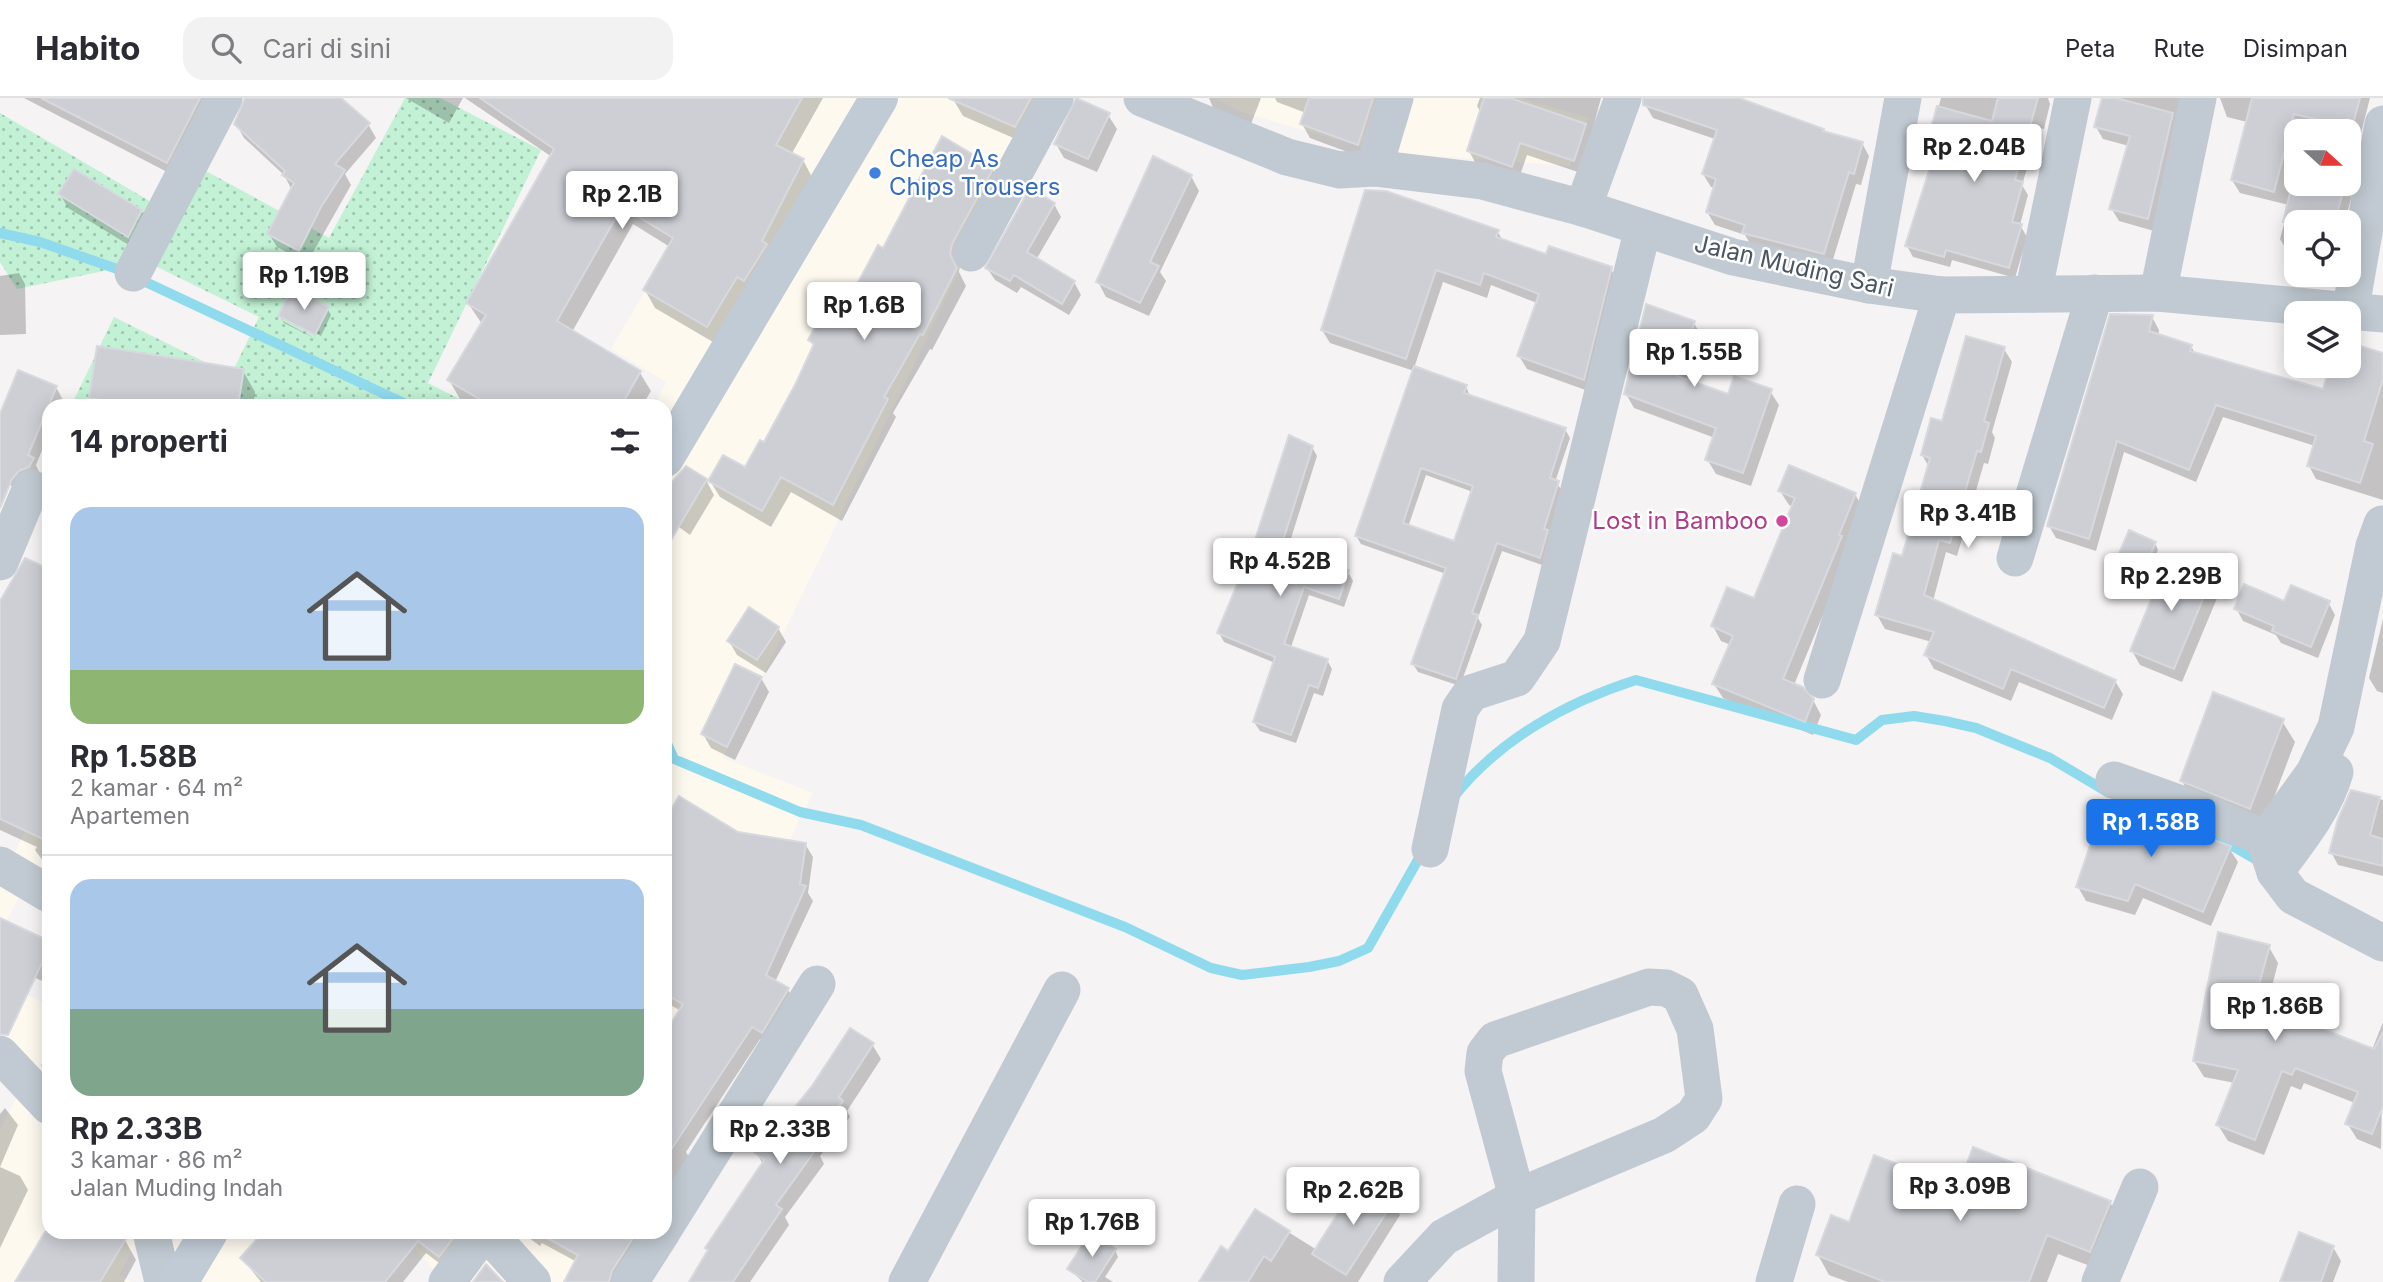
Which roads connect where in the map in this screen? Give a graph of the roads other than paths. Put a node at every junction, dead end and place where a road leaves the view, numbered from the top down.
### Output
1 (224, 98) edge
2 (879, 98) edge
3 (1055, 98) edge
4 (1142, 98) edge
5 (1395, 98) edge
6 (1622, 98) edge
7 (1903, 98) edge
8 (2073, 98) edge
9 (2198, 98) edge
10 (2383, 124) edge
11 (1374, 168) junction
12 (1583, 208) junction
13 (1643, 228) junction
14 (971, 254) dead end
15 (133, 273) dead end
16 (1869, 285) junction
17 (2095, 293) junction
18 (2158, 293) junction
19 (2033, 294) junction
20 (1942, 295) junction
21 (2366, 313) edge
22 (672, 446) edge
23 (31, 488) dead end
24 (2382, 521) edge
25 (2015, 558) dead end
26 (0, 562) edge
27 (1822, 680) dead end
28 (2114, 780) dead end
29 (1430, 849) dead end
30 (2272, 856) junction
31 (0, 865) edge
32 (42, 890) edge
33 (2383, 943) edge
34 (817, 985) dead end
35 (1062, 990) dead end
36 (0, 1054) edge
37 (42, 1099) edge
38 (2140, 1187) dead end
39 (1517, 1198) junction
40 (1797, 1204) dead end
41 (672, 1216) edge
42 (153, 1239) edge
43 (205, 1239) edge
44 (481, 1239) edge
45 (492, 1239) edge
46 (658, 1239) edge
47 (163, 1282) edge
48 (179, 1282) edge
49 (447, 1282) edge
50 (531, 1282) edge
51 (630, 1282) edge
52 (907, 1282) edge
53 (1402, 1282) edge
54 (1516, 1282) edge
55 (1774, 1282) edge
56 (2100, 1282) edge

1 - 15 street
2 - 22 main road
3 - 14 street
4 - 11 street, Jalan Muding Sari
5 - 11 street
6 - 12 street
7 - 16 street
8 - 19 street
9 - 18 street
10 - 21 street
11 - 12 street, Jalan Muding Sari
12 - 13 street, Jalan Muding Sari
13 - 16 street, Jalan Muding Sari
13 - 29 street
16 - 20 street, Jalan Muding Sari
17 - 18 street, Jalan Muding Sari
17 - 19 street, Jalan Muding Sari
17 - 25 street
18 - 21 street, Jalan Muding Sari
19 - 20 street, Jalan Muding Sari
20 - 27 street
23 - 26 street
24 - 30 street
28 - 30 street
30 - 33 street
31 - 32 street
34 - 41 street
35 - 52 street
36 - 37 street
38 - 56 street
39 - 39 street
39 - 53 street
39 - 54 street
40 - 55 street
42 - 47 street
43 - 48 main road
44 - 49 street
45 - 50 street
46 - 51 street

